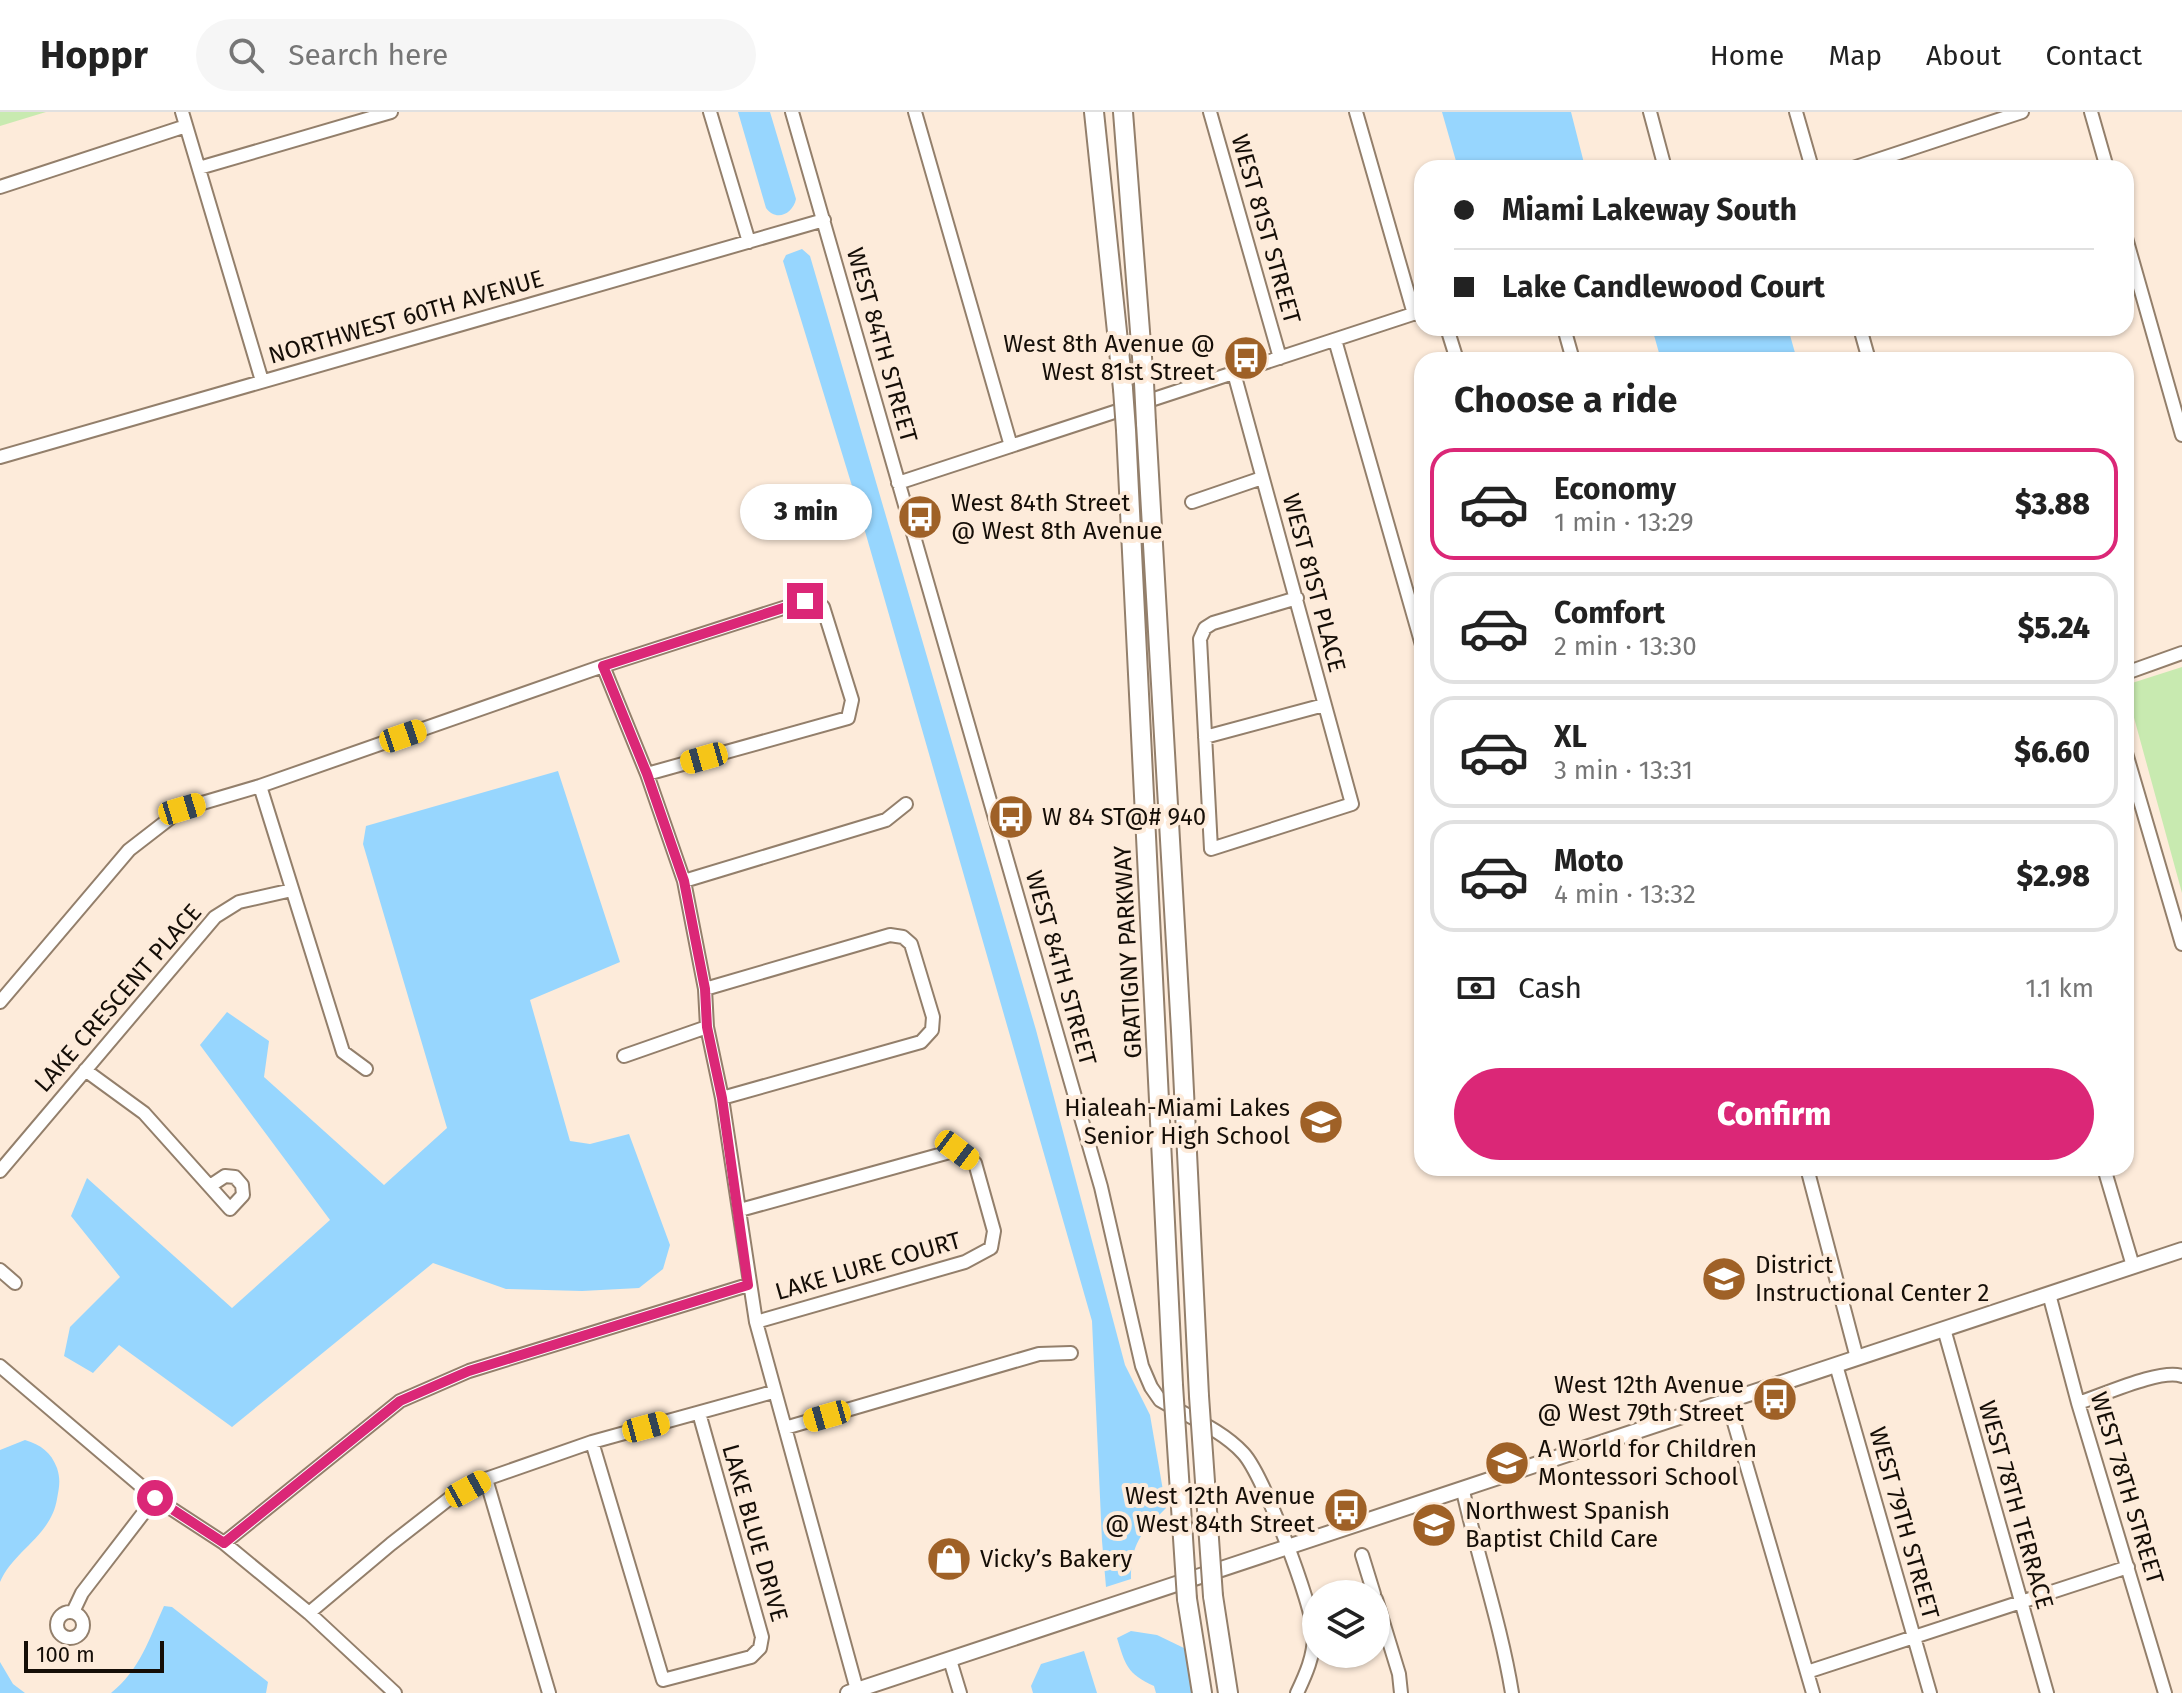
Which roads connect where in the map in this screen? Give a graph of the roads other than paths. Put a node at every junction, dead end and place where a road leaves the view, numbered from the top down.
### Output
1 (182, 112) edge
2 (391, 112) edge
3 (710, 112) edge
4 (792, 112) edge
5 (915, 112) edge
6 (1094, 112) edge
7 (1123, 112) edge
8 (1210, 112) edge
9 (1356, 112) edge
10 (1650, 112) edge
11 (1796, 112) edge
12 (2022, 112) edge
13 (2091, 112) edge
14 (186, 126) junction
15 (1663, 160) edge
16 (1810, 160) edge
17 (1877, 160) edge
18 (2105, 160) edge
19 (199, 168) junction
20 (0, 187) edge
21 (824, 220) junction
22 (749, 242) junction
23 (2134, 266) edge
24 (1414, 299) edge
25 (1414, 313) edge
26 (1335, 340) junction
27 (1280, 358) junction
28 (1234, 373) junction
29 (262, 381) junction
30 (2182, 435) edge
31 (1011, 446) junction
32 (0, 457) edge
33 (1262, 478) junction
34 (898, 483) junction
35 (1192, 502) dead end
36 (1297, 598) junction
37 (1414, 617) edge
38 (2182, 653) edge
39 (603, 666) junction
40 (2134, 670) edge
41 (1324, 705) junction
42 (1205, 737) junction
43 (647, 774) junction
44 (2134, 780) edge
45 (260, 786) junction
46 (906, 804) dead end
47 (684, 881) junction
48 (292, 890) junction
49 (2182, 944) edge
50 (705, 989) junction
51 (0, 1002) edge
52 (707, 1027) junction
53 (624, 1056) dead end
54 (366, 1069) dead end
55 (85, 1070) junction
56 (722, 1098) junction
57 (0, 1171) edge
58 (1809, 1176) edge
59 (2106, 1176) edge
60 (210, 1186) junction
61 (740, 1210) junction
62 (2182, 1250) edge
63 (2133, 1266) junction
64 (0, 1270) edge
65 (15, 1283) dead end
66 (748, 1285) junction
67 (2049, 1294) junction
68 (756, 1322) junction
69 (1944, 1329) junction
70 (1071, 1353) dead end
71 (1857, 1358) junction
72 (1836, 1365) junction
73 (0, 1366) edge
74 (2179, 1375) edge
75 (773, 1392) junction
76 (1728, 1402) junction
77 (2078, 1403) junction
78 (699, 1413) junction
79 (785, 1428) junction
80 (592, 1442) junction
81 (486, 1479) junction
82 (1463, 1491) junction
83 (155, 1498) junction
84 (224, 1543) junction
85 (1287, 1547) junction
86 (1362, 1555) dead end
87 (2128, 1567) junction
88 (1370, 1580) edge
89 (2021, 1602) junction
90 (73, 1612) dead end
91 (309, 1613) junction
92 (1914, 1637) junction
93 (1390, 1645) edge
94 (950, 1660) junction
95 (1807, 1672) junction
96 (852, 1691) edge
97 (395, 1693) edge
98 (549, 1693) edge
99 (960, 1693) edge
100 (1202, 1693) edge
101 (1228, 1693) edge
102 (1297, 1693) edge
103 (1401, 1693) edge
104 (1512, 1693) edge
105 (1813, 1693) edge
106 (1930, 1693) edge
107 (2047, 1693) edge
108 (2165, 1693) edge

1 - 14 street
2 - 19 street
3 - 22 street
4 - 21 street, WEST 84TH STREET
5 - 31 street
6 - 100 highway, GRATIGNY PARKWAY, bridge
7 - 101 highway, GRATIGNY PARKWAY, bridge
8 - 27 street, WEST 81ST STREET
9 - 24 street
10 - 15 street
11 - 16 street
12 - 17 street
13 - 18 street
14 - 19 street
14 - 20 street
19 - 29 street
21 - 22 street, NORTHWEST 60TH AVENUE
21 - 34 street, WEST 84TH STREET
22 - 29 street, NORTHWEST 60TH AVENUE
23 - 30 street
25 - 26 street
26 - 27 street
26 - 37 street
27 - 28 street
28 - 31 street
28 - 33 street, WEST 81ST PLACE
29 - 32 street, NORTHWEST 60TH AVENUE
31 - 34 street
33 - 35 street
33 - 36 street, WEST 81ST PLACE
34 - 85 street, WEST 84TH STREET
36 - 41 street, WEST 81ST PLACE
36 - 42 street
38 - 40 street
39 - 43 street
39 - 43 street
39 - 45 street
41 - 42 street
41 - 42 street, WEST 81ST PLACE
43 - 47 street
44 - 49 street
45 - 48 street
45 - 51 street
46 - 47 street
47 - 50 street
48 - 54 street
48 - 55 street, LAKE CRESCENT PLACE
50 - 52 street
50 - 56 street
52 - 53 street
52 - 56 street
55 - 57 street, LAKE CRESCENT PLACE
55 - 60 street
56 - 61 street
58 - 71 street
59 - 63 street
60 - 60 street
61 - 66 street
61 - 68 street, LAKE LURE COURT
62 - 63 main road
63 - 67 main road
64 - 65 street
66 - 68 street
66 - 84 street
67 - 69 main road
67 - 77 street, WEST 78TH STREET
68 - 75 street
69 - 71 main road
69 - 89 street, WEST 78TH TERRACE
70 - 79 street
71 - 72 main road
72 - 76 main road
72 - 92 street, WEST 79TH STREET
73 - 83 street
74 - 77 street
75 - 78 street
75 - 79 street
76 - 82 main road
76 - 95 street
77 - 87 street, WEST 78TH STREET
78 - 80 street
78 - 80 street, LAKE BLUE DRIVE
79 - 96 street
80 - 81 street
81 - 91 street
81 - 98 street
82 - 85 main road
82 - 104 street
83 - 84 street
83 - 90 street
84 - 91 street
85 - 94 main road
85 - 102 street, WEST 84TH STREET
86 - 88 street
87 - 89 street
87 - 108 street, WEST 78TH STREET
89 - 92 street
89 - 107 street, WEST 78TH TERRACE
91 - 97 street
92 - 95 street
92 - 106 street, WEST 79TH STREET
93 - 103 street
94 - 96 main road
94 - 99 street
95 - 105 street

